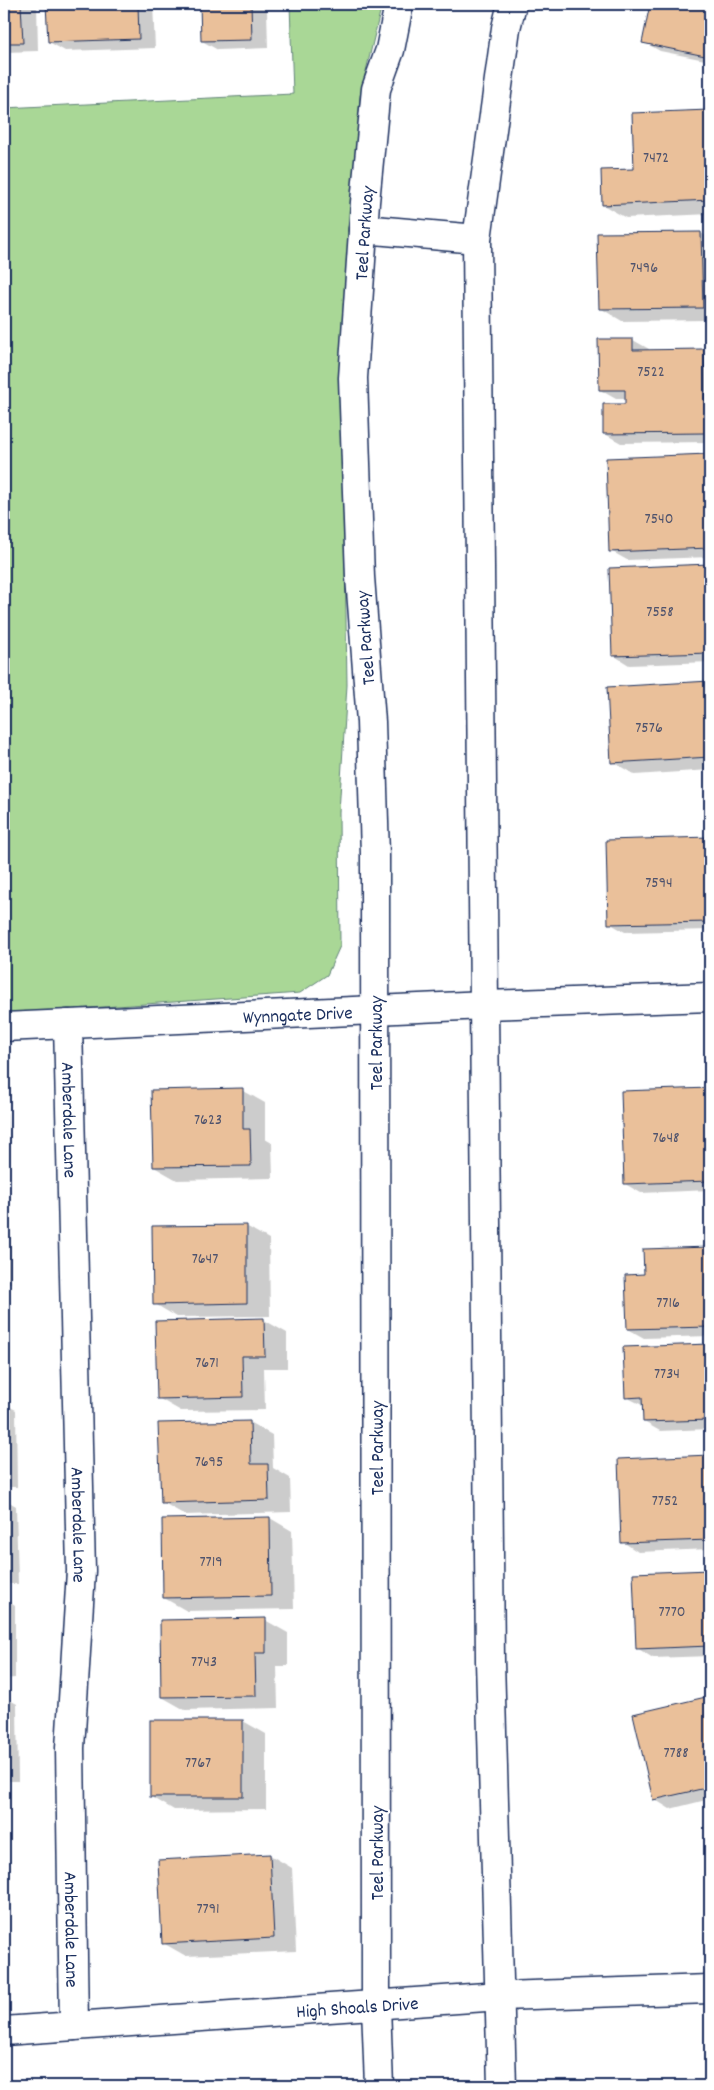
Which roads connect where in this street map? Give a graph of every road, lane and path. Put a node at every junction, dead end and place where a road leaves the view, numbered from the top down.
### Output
1 (399, 4) edge
2 (512, 4) edge
3 (363, 229) junction
4 (477, 239) junction
5 (710, 997) edge
6 (484, 1005) junction
7 (375, 1011) junction
8 (68, 1024) junction
9 (4, 1027) edge
10 (710, 1989) edge
11 (500, 1996) junction
12 (376, 2006) junction
13 (74, 2026) junction
14 (4, 2031) edge
15 (379, 2086) edge
16 (502, 2086) edge

1 - 3 main road, Teel Parkway
2 - 4 main road
3 - 4 main road
3 - 7 main road, Teel Parkway
4 - 6 main road
5 - 6 main road, Wynngate Drive
6 - 7 main road, Wynngate Drive
6 - 11 main road
7 - 8 main road, Wynngate Drive
7 - 12 main road, Teel Parkway
8 - 9 main road, Wynngate Drive
8 - 13 main road, Amberdale Lane
10 - 11 main road, High Shoals Drive
11 - 12 main road, High Shoals Drive
11 - 16 main road
12 - 13 main road, High Shoals Drive
12 - 15 main road, Teel Parkway
13 - 14 main road, High Shoals Drive

